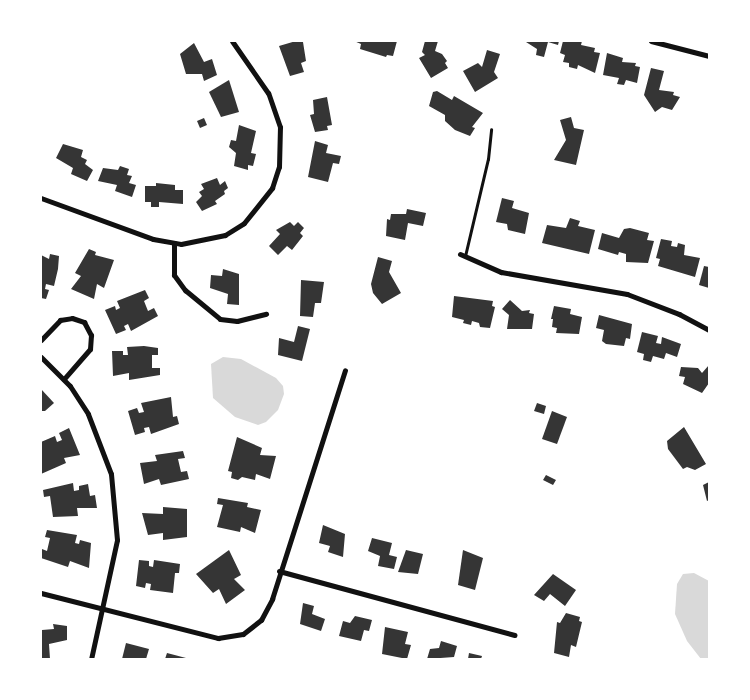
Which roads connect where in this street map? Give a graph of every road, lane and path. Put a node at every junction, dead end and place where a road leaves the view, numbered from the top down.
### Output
1 (232, 41) edge
2 (651, 41) edge
3 (709, 56) edge
4 (491, 129) dead end
5 (41, 198) edge
6 (174, 243) junction
7 (462, 255) joint
8 (266, 314) dead end
9 (709, 330) edge
10 (41, 340) edge
11 (41, 357) edge
12 (345, 370) dead end
13 (64, 379) junction
14 (279, 571) junction
15 (41, 593) edge
16 (104, 609) junction
17 (514, 635) dead end
18 (91, 659) edge

1 - 6 street
2 - 3 street
4 - 7 lane
5 - 6 street
6 - 8 street
7 - 9 street
10 - 13 street
11 - 13 street
12 - 14 street
13 - 16 street
14 - 16 street
14 - 17 street
15 - 16 street
16 - 18 street

